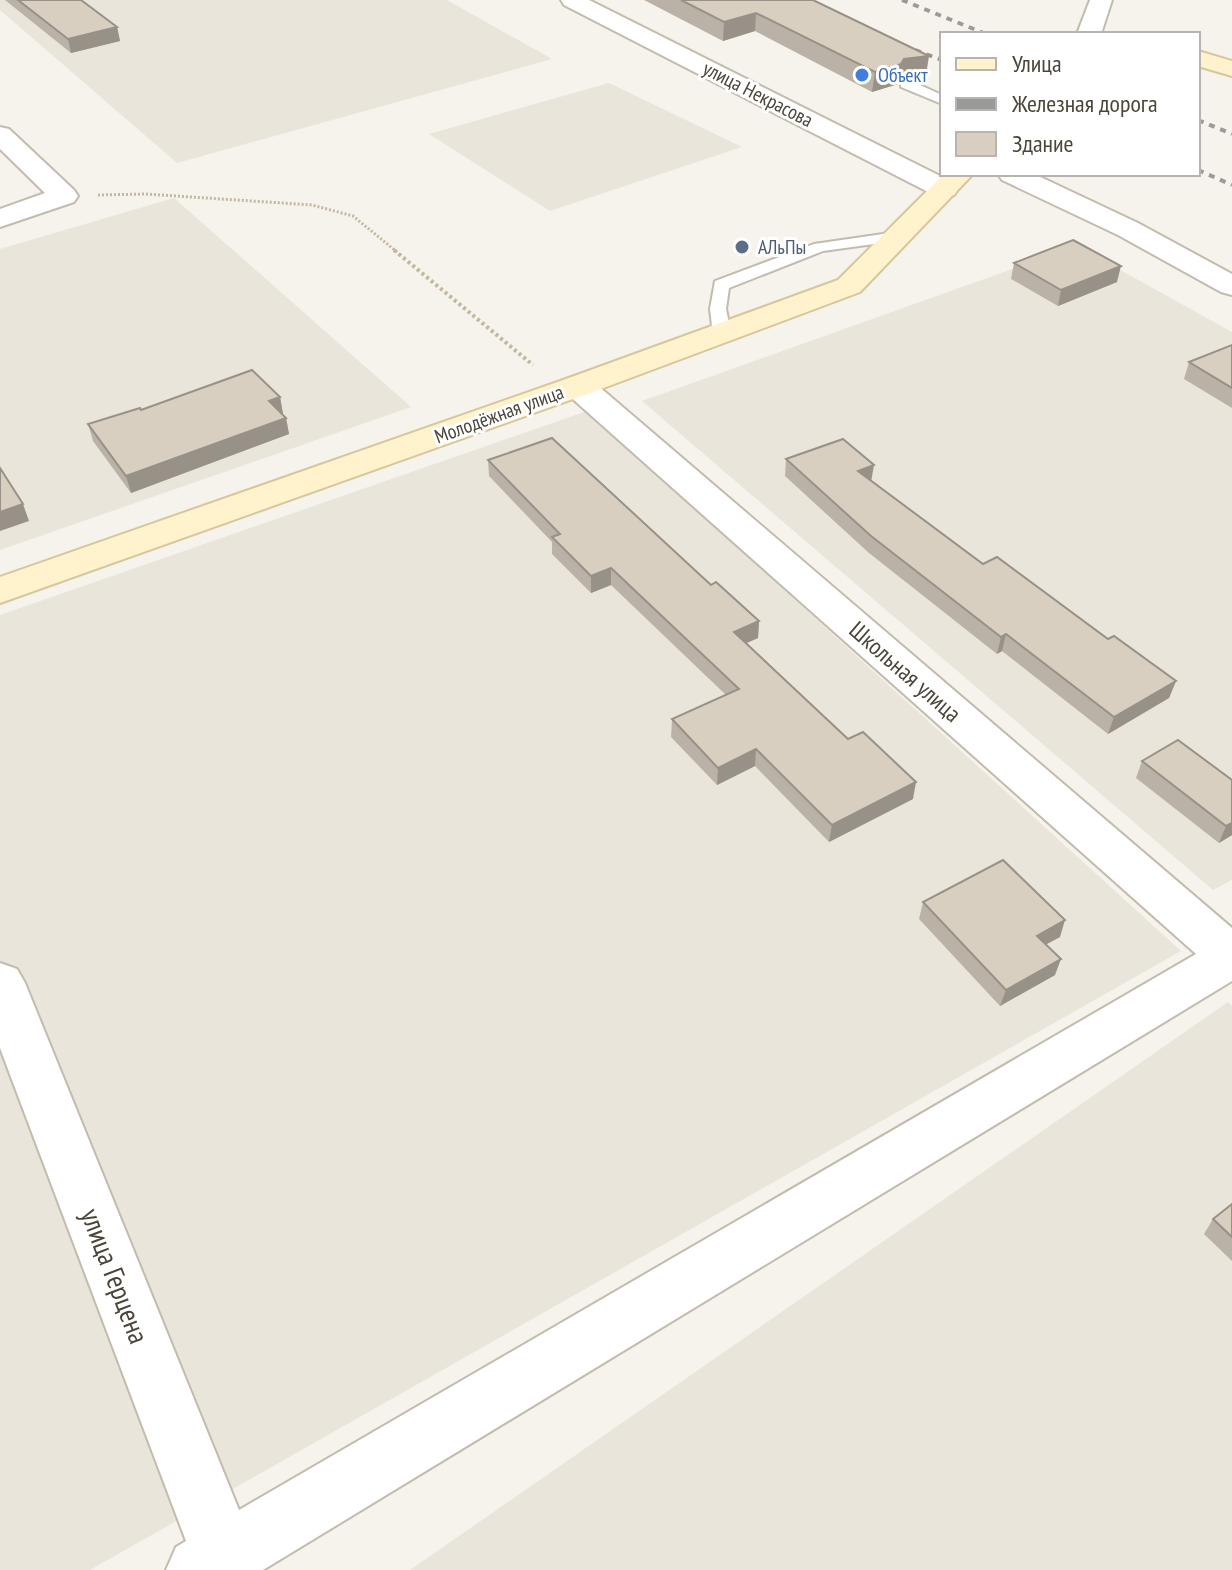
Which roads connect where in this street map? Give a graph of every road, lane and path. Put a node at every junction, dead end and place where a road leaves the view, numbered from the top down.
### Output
1 (572, 0) edge
2 (1101, 0) edge
3 (1090, 32) edge
4 (1200, 59) edge
5 (1232, 69) edge
6 (906, 84) edge
7 (940, 99) edge
8 (0, 135) edge
9 (1016, 176) edge
10 (952, 182) edge
11 (64, 196) junction
12 (0, 218) edge
13 (897, 237) junction
14 (1232, 286) edge
15 (722, 334) junction
16 (533, 365) dead end
17 (578, 386) junction
18 (0, 591) edge
19 (1232, 957) edge
20 (0, 983) edge
21 (218, 1565) edge

1 - 10 street, улица Некрасова
2 - 3 street
4 - 5 main road
6 - 7 lane
8 - 11 street
9 - 14 street
10 - 13 main road, Молодёжная улица
11 - 12 street
11 - 16 path
13 - 15 main road, Молодёжная улица
13 - 15 lane
15 - 17 main road, Молодёжная улица
17 - 18 main road, Молодёжная улица
17 - 19 street, Школьная улица
19 - 21 street
20 - 21 street, улица Герцена

